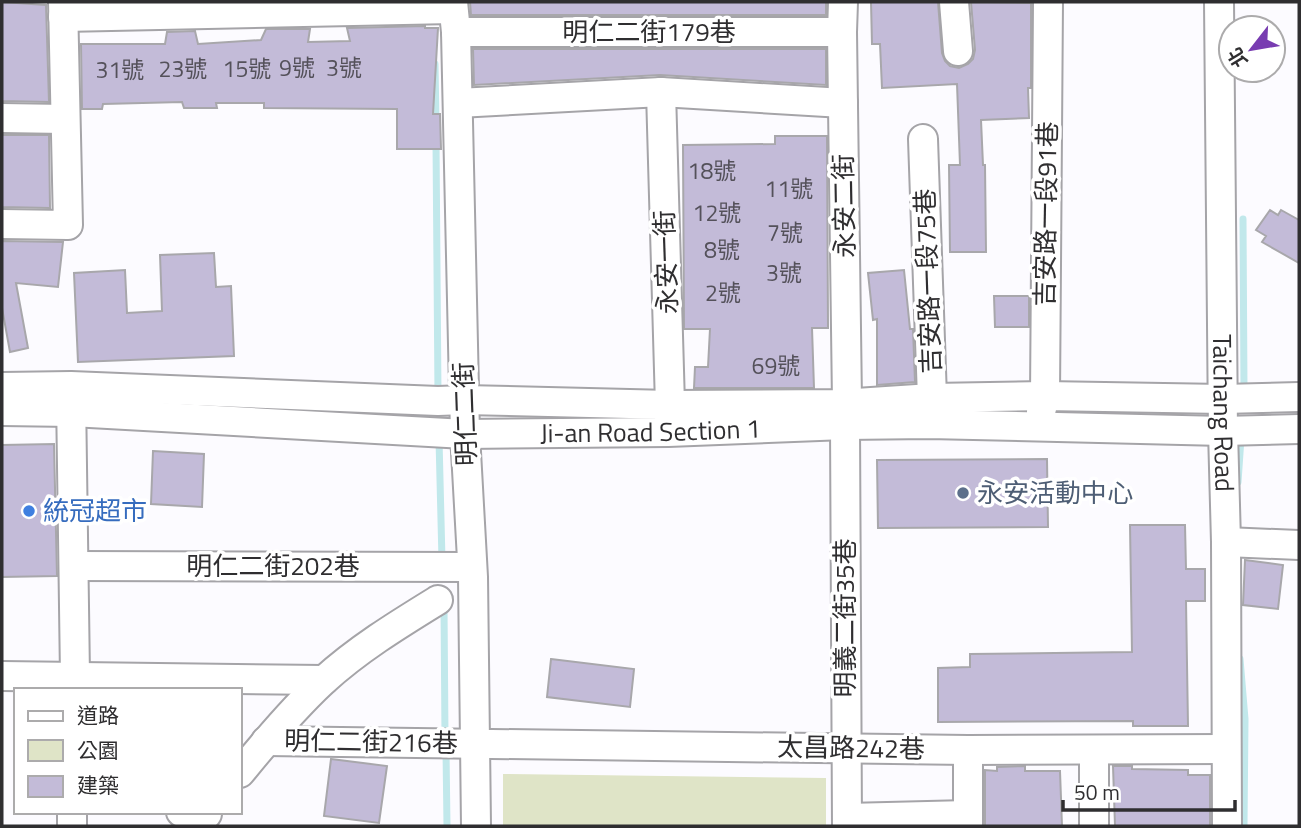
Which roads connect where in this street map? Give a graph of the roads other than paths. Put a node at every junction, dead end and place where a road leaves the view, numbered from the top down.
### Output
1 (843, 2) edge
2 (954, 2) edge
3 (1048, 2) edge
4 (1219, 2) edge
5 (63, 10) edge
6 (454, 14) edge
7 (842, 32) junction
8 (958, 51) dead end
9 (661, 92) junction
10 (458, 103) junction
11 (843, 103) junction
12 (2, 118) edge
13 (65, 118) junction
14 (923, 139) dead end
15 (2, 224) edge
16 (2, 387) edge
17 (1045, 396) junction
18 (1299, 397) edge
19 (72, 399) junction
20 (1223, 399) junction
21 (464, 400) junction
22 (2, 411) edge
23 (931, 411) junction
24 (846, 412) junction
25 (669, 419) junction
26 (1038, 425) junction
27 (1299, 429) edge
28 (1223, 431) junction
29 (465, 434) junction
30 (1226, 542) junction
31 (1299, 545) edge
32 (74, 566) junction
33 (472, 567) junction
34 (439, 600) dead end
35 (2, 676) edge
36 (75, 676) junction
37 (324, 680) junction
38 (266, 741) junction
39 (476, 743) junction
40 (845, 747) junction
41 (1226, 748) junction
42 (968, 750) junction
43 (1094, 750) junction
44 (242, 771) edge
45 (968, 821) edge
46 (847, 822) edge
47 (476, 826) edge
48 (1094, 826) edge
49 (1227, 826) edge

1 - 7 street, 永安二街
2 - 8 street
3 - 17 street, 吉安路一段91巷
4 - 20 street, Taichang Road
5 - 6 street, 明仁二街179巷
5 - 13 street
6 - 7 street, 明仁二街179巷
6 - 10 street, 明仁二街
7 - 11 street, 永安二街
9 - 10 street
9 - 11 street
9 - 25 street, 永安一街
10 - 21 street, 明仁二街
11 - 24 street, 永安二街
12 - 13 street
13 - 15 street
14 - 23 street, 吉安路一段75巷
16 - 19 street, Ji-an Road Section 1
17 - 20 street, Ji-an Road Section 1
17 - 23 street, Ji-an Road Section 1
17 - 26 street, 吉安路一段91巷
18 - 20 street, Ji-an Road Section 1
19 - 21 street, Ji-an Road Section 1
19 - 22 street, Ji-an Road Section 1
19 - 29 street, Ji-an Road Section 1
19 - 32 street
20 - 28 street, Taichang Road
21 - 25 street, Ji-an Road Section 1
21 - 29 street, 明仁二街
23 - 24 street, Ji-an Road Section 1
23 - 26 street, Ji-an Road Section 1
24 - 25 street, Ji-an Road Section 1
24 - 40 street, 明義二街35巷
25 - 29 street, Ji-an Road Section 1
26 - 28 street, Ji-an Road Section 1
27 - 28 street, Ji-an Road Section 1
28 - 30 street, Taichang Road
29 - 33 street, 明仁二街
30 - 31 street
30 - 41 street, Taichang Road
32 - 33 street, 明仁二街202巷
32 - 36 street
33 - 39 street, 明仁二街
34 - 37 street
35 - 36 street
36 - 37 street
37 - 38 street
38 - 39 street, 明仁二街216巷
38 - 44 street
39 - 40 street, 太昌路242巷
39 - 47 street, 明仁二街
40 - 42 street, 太昌路242巷
40 - 46 street, 明義二街35巷
41 - 43 street, 太昌路242巷
41 - 49 street, Taichang Road
42 - 43 street, 太昌路242巷
42 - 45 street
43 - 48 street
45 - 46 street

